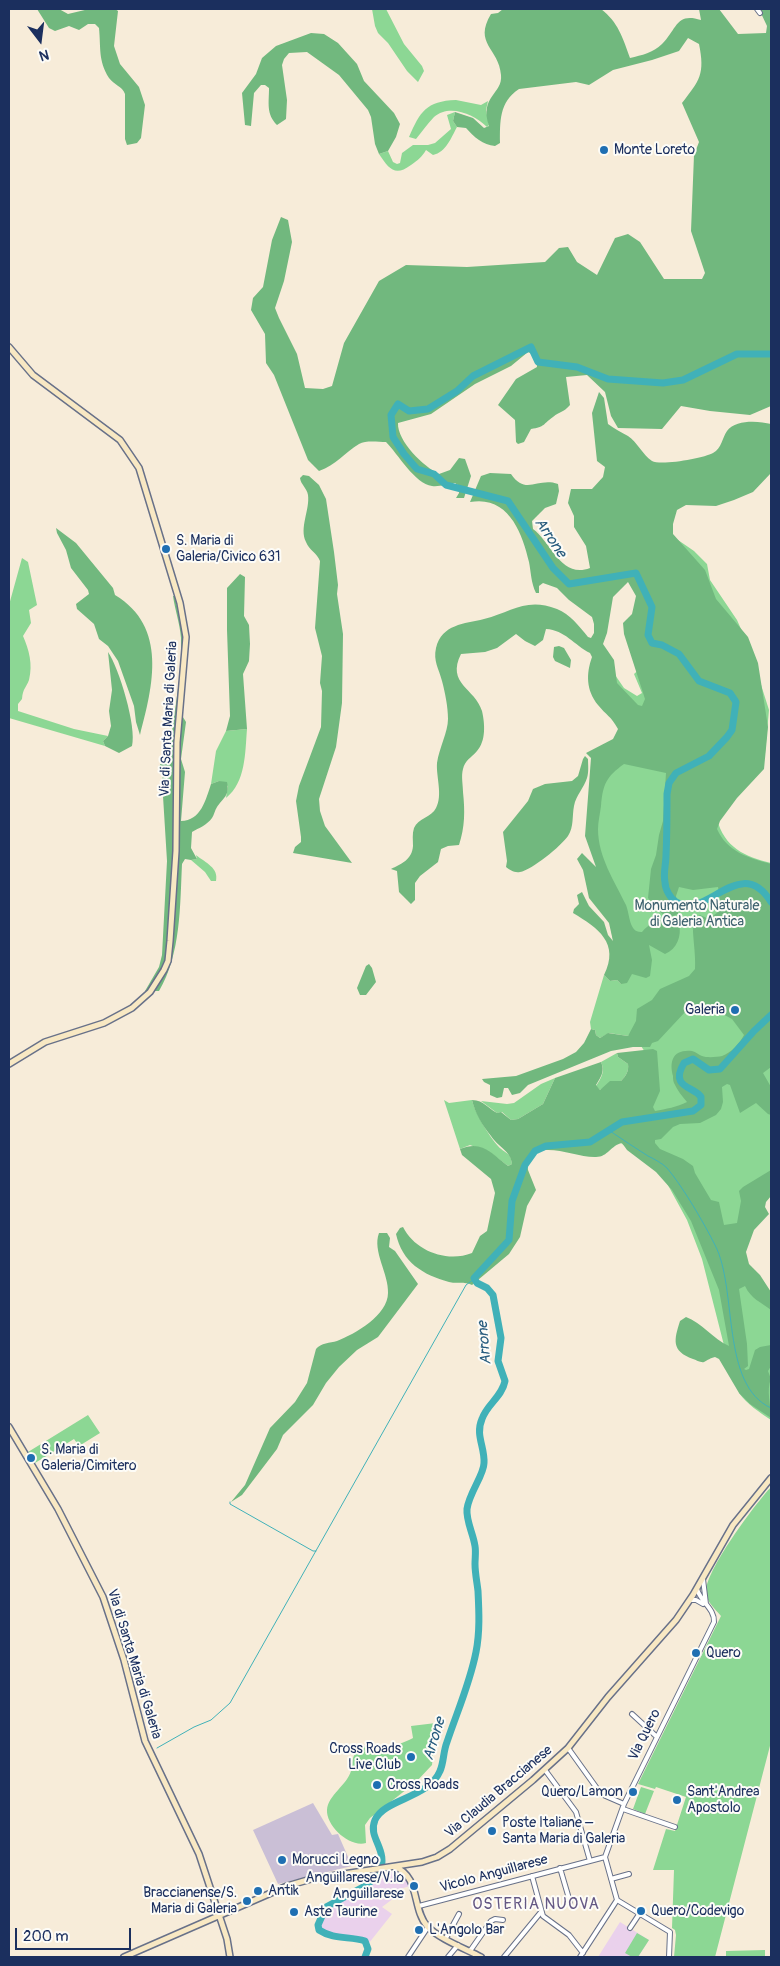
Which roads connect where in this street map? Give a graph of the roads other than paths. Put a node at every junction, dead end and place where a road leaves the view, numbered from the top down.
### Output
1 (757, 9) edge
2 (760, 13) dead end
3 (9, 347) edge
4 (9, 1064) edge
5 (9, 1427) edge
6 (771, 1478) edge
7 (703, 1578) junction
8 (696, 1590) junction
9 (690, 1600) junction
10 (707, 1606) junction
11 (632, 1714) dead end
12 (657, 1737) junction
13 (568, 1748) junction
14 (545, 1770) junction
15 (624, 1807) junction
16 (675, 1827) dead end
17 (605, 1857) junction
18 (590, 1861) junction
19 (418, 1863) junction
20 (405, 1865) junction
21 (392, 1867) junction
22 (560, 1868) junction
23 (629, 1874) dead end
24 (408, 1875) junction
25 (532, 1876) junction
26 (611, 1879) junction
27 (617, 1900) junction
28 (570, 1902) dead end
29 (419, 1906) junction
30 (541, 1912) junction
31 (640, 1913) junction
32 (459, 1914) dead end
33 (219, 1916) junction
34 (503, 1920) dead end
35 (428, 1927) junction
36 (630, 1928) dead end
37 (446, 1938) junction
38 (458, 1945) junction
39 (470, 1951) junction
40 (583, 1953) junction
41 (124, 1957) edge
42 (230, 1957) edge
43 (408, 1957) edge
44 (448, 1957) edge
45 (481, 1957) edge
46 (504, 1957) edge
47 (580, 1957) edge
48 (669, 1957) edge

1 - 2 street
3 - 4 street, Via di Santa Maria di Galeria
5 - 33 street, Via di Santa Maria di Galeria
6 - 7 street, Via Claudia Braccianese
7 - 8 street, Via Claudia Braccianese
7 - 10 street, Via Quero
8 - 9 street, Via Claudia Braccianese
8 - 10 street, Via Quero
9 - 10 street
9 - 13 street, Via Claudia Braccianese
10 - 12 street, Via Quero
11 - 12 street
12 - 15 street, Via Quero
13 - 14 street, Via Claudia Braccianese
13 - 15 street
14 - 18 street
14 - 19 street, Via Claudia Braccianese
15 - 16 street
15 - 17 street, Via Quero
17 - 18 street, Vicolo Anguillarese
17 - 26 street
18 - 22 street, Vicolo Anguillarese
19 - 20 street, Via Claudia Braccianese
19 - 24 street
20 - 21 street, Via Claudia Braccianese
20 - 24 street
21 - 24 street
21 - 33 street, Via Claudia Braccianese
22 - 25 street, Vicolo Anguillarese
22 - 28 street
23 - 26 street
24 - 29 street
25 - 29 street, Vicolo Anguillarese
25 - 30 street
26 - 27 street
27 - 31 street
27 - 40 street
29 - 35 street
30 - 40 street
30 - 46 street
31 - 36 street
31 - 48 street
32 - 37 street
33 - 41 street, Via Claudia Braccianese
33 - 42 street, Via di Santa Maria di Galeria
34 - 39 street
35 - 37 street
35 - 43 street
37 - 38 street
38 - 39 street
38 - 44 street
39 - 45 street
40 - 47 street

